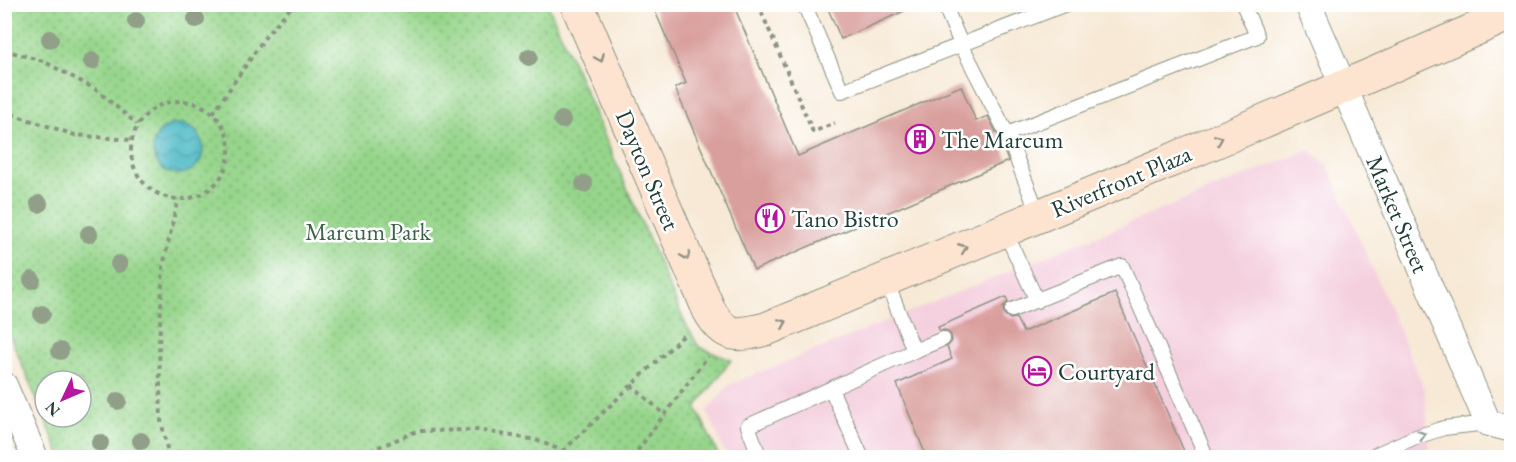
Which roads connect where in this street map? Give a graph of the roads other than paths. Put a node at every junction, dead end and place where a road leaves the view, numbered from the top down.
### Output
1 (577, 4) edge
2 (804, 4) edge
3 (944, 4) edge
4 (1066, 4) edge
5 (1243, 4) edge
6 (1308, 4) edge
7 (1512, 14) edge
8 (961, 44) junction
9 (1343, 87) junction
10 (1007, 134) junction
11 (1039, 216) junction
12 (1005, 231) junction
13 (886, 280) junction
14 (1036, 301) junction
15 (1012, 310) dead end
16 (718, 321) joint
17 (943, 339) dead end
18 (914, 351) junction
19 (4, 385) edge
20 (831, 389) junction
21 (1500, 426) edge
22 (35, 458) edge
23 (760, 458) edge
24 (862, 458) edge
25 (1207, 458) edge
26 (1368, 458) edge

1 -> 16 street, Dayton Street
2 - 8 lane
3 - 8 lane
4 - 8 lane
5 - 10 lane
6 - 9 street, Market Street
7 - 9 street, Riverfront Plaza
8 - 10 lane
11 -> 9 street, Riverfront Plaza
9 - 21 street, Market Street
10 - 11 lane
11 - 12 street, Riverfront Plaza
13 -> 12 street, Riverfront Plaza
12 - 14 lane
16 -> 13 street, Riverfront Plaza
13 - 18 lane
14 - 15 lane
14 - 25 lane
17 - 18 lane
18 - 20 lane
19 - 22 street
20 - 23 lane
20 - 24 lane
26 -> 21 lane

